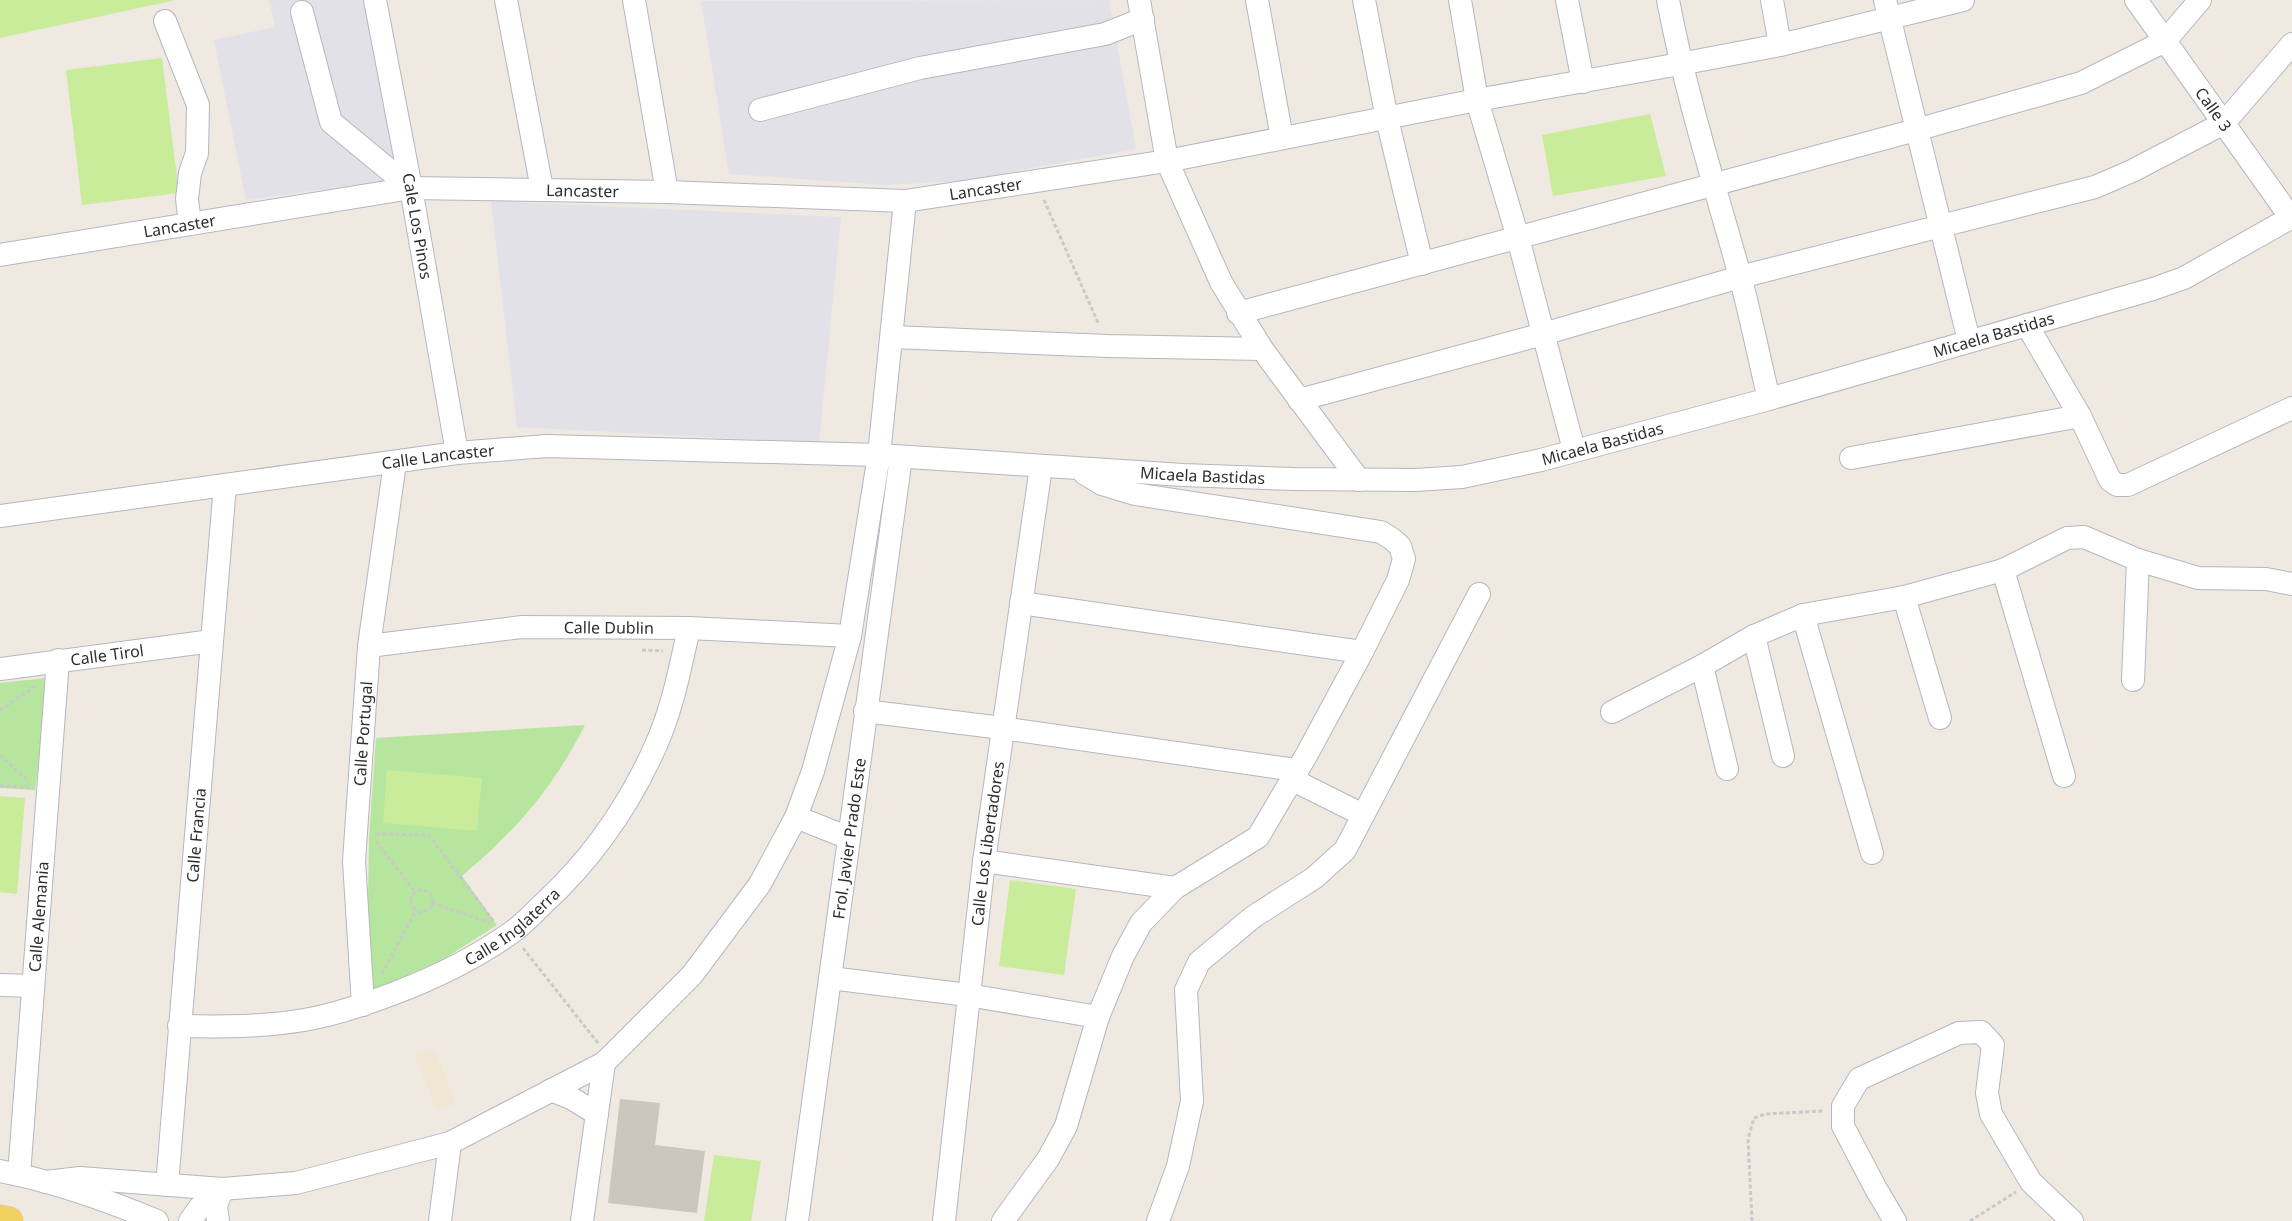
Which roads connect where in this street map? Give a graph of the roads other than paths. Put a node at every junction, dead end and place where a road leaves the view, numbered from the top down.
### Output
1 (375, 0) edge
2 (506, 0) edge
3 (634, 0) edge
4 (1257, 0) edge
5 (1364, 0) edge
6 (1460, 0) edge
7 (1567, 0) edge
8 (1668, 0) edge
9 (1772, 0) edge
10 (1963, 0) edge
11 (2136, 0) edge
12 (2200, 0) edge
13 (1141, 9) edge
14 (1887, 9) edge
15 (302, 12) dead end
16 (166, 21) dead end
17 (2165, 41) junction
18 (2292, 44) edge
19 (1780, 45) junction
20 (1680, 64) junction
21 (1583, 82) junction
22 (1477, 100) junction
23 (760, 110) dead end
24 (1387, 119) junction
25 (2224, 123) junction
26 (1916, 130) junction
27 (1282, 138) junction
28 (1167, 161) junction
29 (1712, 185) junction
30 (411, 188) junction
31 (542, 189) junction
32 (667, 192) junction
33 (906, 201) junction
34 (2292, 218) edge
35 (190, 224) junction
36 (1941, 224) junction
37 (1518, 238) junction
38 (0, 255) edge
39 (1422, 264) junction
40 (1740, 277) junction
41 (1238, 313) junction
42 (2027, 325) junction
43 (1543, 334) junction
44 (893, 337) junction
45 (1969, 341) junction
46 (1262, 349) junction
47 (1769, 399) junction
48 (1299, 400) junction
49 (2292, 408) edge
50 (2080, 416) junction
51 (1574, 450) junction
52 (457, 453) junction
53 (890, 456) junction
54 (1851, 458) dead end
55 (395, 463) junction
56 (1041, 467) junction
57 (1080, 469) junction
58 (1360, 480) junction
59 (225, 485) junction
60 (0, 516) edge
61 (2138, 560) junction
62 (2003, 570) junction
63 (2292, 584) edge
64 (1479, 594) dead end
65 (1904, 597) junction
66 (1021, 603) junction
67 (1803, 615) junction
68 (689, 628) junction
69 (850, 636) junction
70 (1754, 636) junction
71 (212, 641) junction
72 (369, 646) junction
73 (1362, 652) junction
74 (58, 660) junction
75 (1702, 666) junction
76 (0, 669) edge
77 (2133, 680) dead end
78 (865, 711) junction
79 (1612, 712) dead end
80 (1940, 718) dead end
81 (1002, 728) junction
82 (1783, 756) dead end
83 (1727, 769) dead end
84 (1293, 775) junction
85 (2064, 776) dead end
86 (1363, 815) junction
87 (796, 816) junction
88 (849, 838) junction
89 (1872, 853) dead end
90 (984, 861) junction
91 (1175, 888) junction
92 (830, 978) junction
93 (0, 986) edge
94 (33, 986) junction
95 (968, 995) junction
96 (363, 1005) junction
97 (1098, 1017) junction
98 (180, 1026) junction
99 (606, 1060) junction
100 (551, 1090) junction
101 (597, 1114) junction
102 (450, 1143) junction
103 (10, 1173) edge
104 (46, 1182) junction
105 (167, 1185) junction
106 (222, 1188) junction
107 (0, 1219) edge
108 (9, 1221) edge
109 (158, 1221) edge
110 (190, 1221) edge
111 (218, 1221) edge
112 (440, 1221) edge
113 (582, 1221) edge
114 (797, 1221) edge
115 (944, 1221) edge
116 (1003, 1221) edge
117 (1158, 1221) edge
118 (1895, 1221) edge
119 (2072, 1221) edge

1 - 30 street, Cale Los Pinos
2 - 31 street
3 - 32 street
4 - 27 street
5 - 24 street
6 - 22 street
7 - 21 street
8 - 20 street
9 - 19 street
10 - 14 street, Lancaster
11 - 17 street, Calle 3
12 - 17 street
13 - 23 street
13 - 28 street
14 - 19 street, Lancaster
14 - 26 street
15 - 30 street
16 - 35 street
17 - 25 street, Calle 3
17 - 26 street
18 - 25 street
19 - 20 street, Lancaster
20 - 21 street, Lancaster
20 - 29 street
21 - 22 street, Lancaster
22 - 24 street, Lancaster
22 - 37 street
24 - 27 street, Lancaster
24 - 39 street
25 - 34 street, Calle 3
25 - 36 street
26 - 29 street
26 - 36 street
27 - 28 street, Lancaster
28 - 33 street, Lancaster
28 - 41 street
29 - 37 street
29 - 40 street
30 - 31 street, Lancaster
30 - 35 street, Lancaster
30 - 52 street, Cale Los Pinos
31 - 32 street, Lancaster
32 - 33 street, Lancaster
33 - 44 street
34 - 42 street, Micaela Bastidas
35 - 38 street, Lancaster
36 - 40 street
36 - 45 street
37 - 39 street
37 - 43 street
39 - 41 street
40 - 43 street
40 - 47 street
41 - 46 street
42 - 45 street, Micaela Bastidas
42 - 50 street
43 - 48 street
43 - 51 street
44 - 46 street
44 - 53 street
45 - 47 street, Micaela Bastidas
46 - 48 street
47 - 51 street, Micaela Bastidas
48 - 58 street
49 - 50 street
50 - 54 street
51 - 58 street, Micaela Bastidas
52 - 53 street, Calle Lancaster
52 - 55 street, Calle Lancaster
53 - 56 street, Micaela Bastidas
53 - 69 street
53 - 78 street, Frol. Javier Prado Este
55 - 59 street, Calle Lancaster
55 - 72 street, Calle Portugal
56 - 57 street, Micaela Bastidas
56 - 66 street, Calle Los Libertadores
57 - 58 street, Micaela Bastidas
57 - 73 street
59 - 60 street, Calle Lancaster
59 - 71 street, Calle Francia
61 - 62 street
61 - 63 street
61 - 77 street
62 - 65 street
62 - 85 street
64 - 86 street
65 - 67 street
65 - 80 street
66 - 73 street
66 - 81 street, Calle Los Libertadores
67 - 70 street
67 - 89 street
68 - 69 street, Calle Dublin
68 - 72 street, Calle Dublin
68 - 96 street, Calle Inglaterra
69 - 87 street
70 - 75 street
70 - 82 street
71 - 74 street, Calle Tirol
71 - 98 street, Calle Francia
72 - 96 street, Calle Portugal
73 - 84 street
74 - 76 street, Calle Tirol
74 - 94 street, Calle Alemania
75 - 79 street
75 - 83 street
78 - 81 street
78 - 88 street, Frol. Javier Prado Este
81 - 84 street
81 - 90 street, Calle Los Libertadores
84 - 86 street
84 - 91 street
86 - 117 street
87 - 88 street
87 - 99 street
88 - 92 street, Frol. Javier Prado Este
90 - 91 street
90 - 95 street, Calle Los Libertadores
91 - 97 street
92 - 95 street
92 - 114 street, Frol. Javier Prado Este
93 - 94 street
94 - 103 street, Calle Alemania
95 - 97 street
95 - 115 street, Calle Los Libertadores
96 - 98 street, Calle Inglaterra
97 - 116 street
98 - 105 street, Calle Francia
99 - 100 street
99 - 101 street
100 - 101 street
100 - 102 street
101 - 113 street
102 - 106 street
102 - 112 street
103 - 104 street
104 - 105 street
104 - 109 street
105 - 106 street
106 - 110 street
106 - 111 street
107 - 108 main road
118 - 119 street

